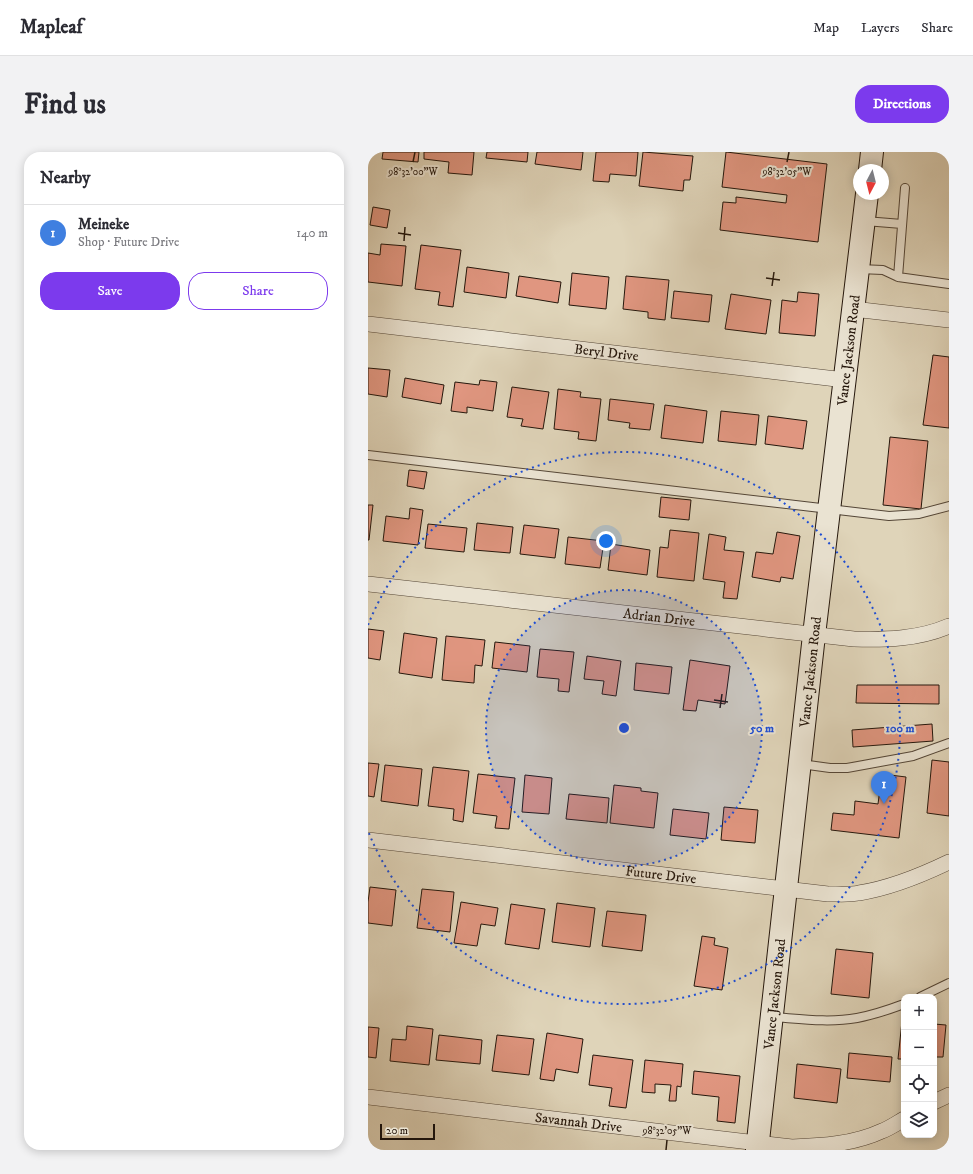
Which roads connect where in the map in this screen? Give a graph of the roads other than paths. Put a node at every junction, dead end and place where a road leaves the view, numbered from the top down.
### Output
1 (872, 152) edge
2 (871, 164) edge
3 (905, 188) dead end
4 (866, 200) edge
5 (864, 220) junction
6 (902, 224) junction
7 (858, 269) junction
8 (898, 277) junction
9 (949, 284) edge
10 (853, 309) junction
11 (949, 320) edge
12 (368, 324) edge
13 (845, 380) junction
14 (368, 455) edge
15 (949, 506) edge
16 (829, 509) junction
17 (368, 584) edge
18 (949, 626) edge
19 (814, 635) junction
20 (949, 743) edge
21 (800, 764) junction
22 (368, 840) edge
23 (949, 862) edge
24 (786, 890) junction
25 (949, 983) edge
26 (926, 994) edge
27 (901, 1005) edge
28 (772, 1017) junction
29 (949, 1095) edge
30 (368, 1097) edge
31 (937, 1101) edge
32 (901, 1121) edge
33 (757, 1147) edge

1 - 2 main road
3 - 6 lane
4 - 5 main road, Vance Jackson Road
5 - 6 lane
5 - 7 main road, Vance Jackson Road
6 - 8 lane
7 - 8 lane
7 - 10 main road, Vance Jackson Road
8 - 9 lane
10 - 11 street
10 - 13 main road, Vance Jackson Road
12 - 13 street, Beryl Drive
13 - 16 main road, Vance Jackson Road
14 - 16 lane
15 - 16 lane
16 - 19 main road, Vance Jackson Road
17 - 19 street, Adrian Drive
18 - 19 street, Adrian Drive
19 - 21 main road, Vance Jackson Road
20 - 21 lane
21 - 24 main road, Vance Jackson Road
22 - 24 street, Future Drive
23 - 24 street, Future Drive
24 - 28 main road, Vance Jackson Road
25 - 26 lane
27 - 28 lane
28 - 33 main road, Vance Jackson Road
29 - 31 street
30 - 33 street, Savannah Drive
32 - 33 street, Savannah Drive

